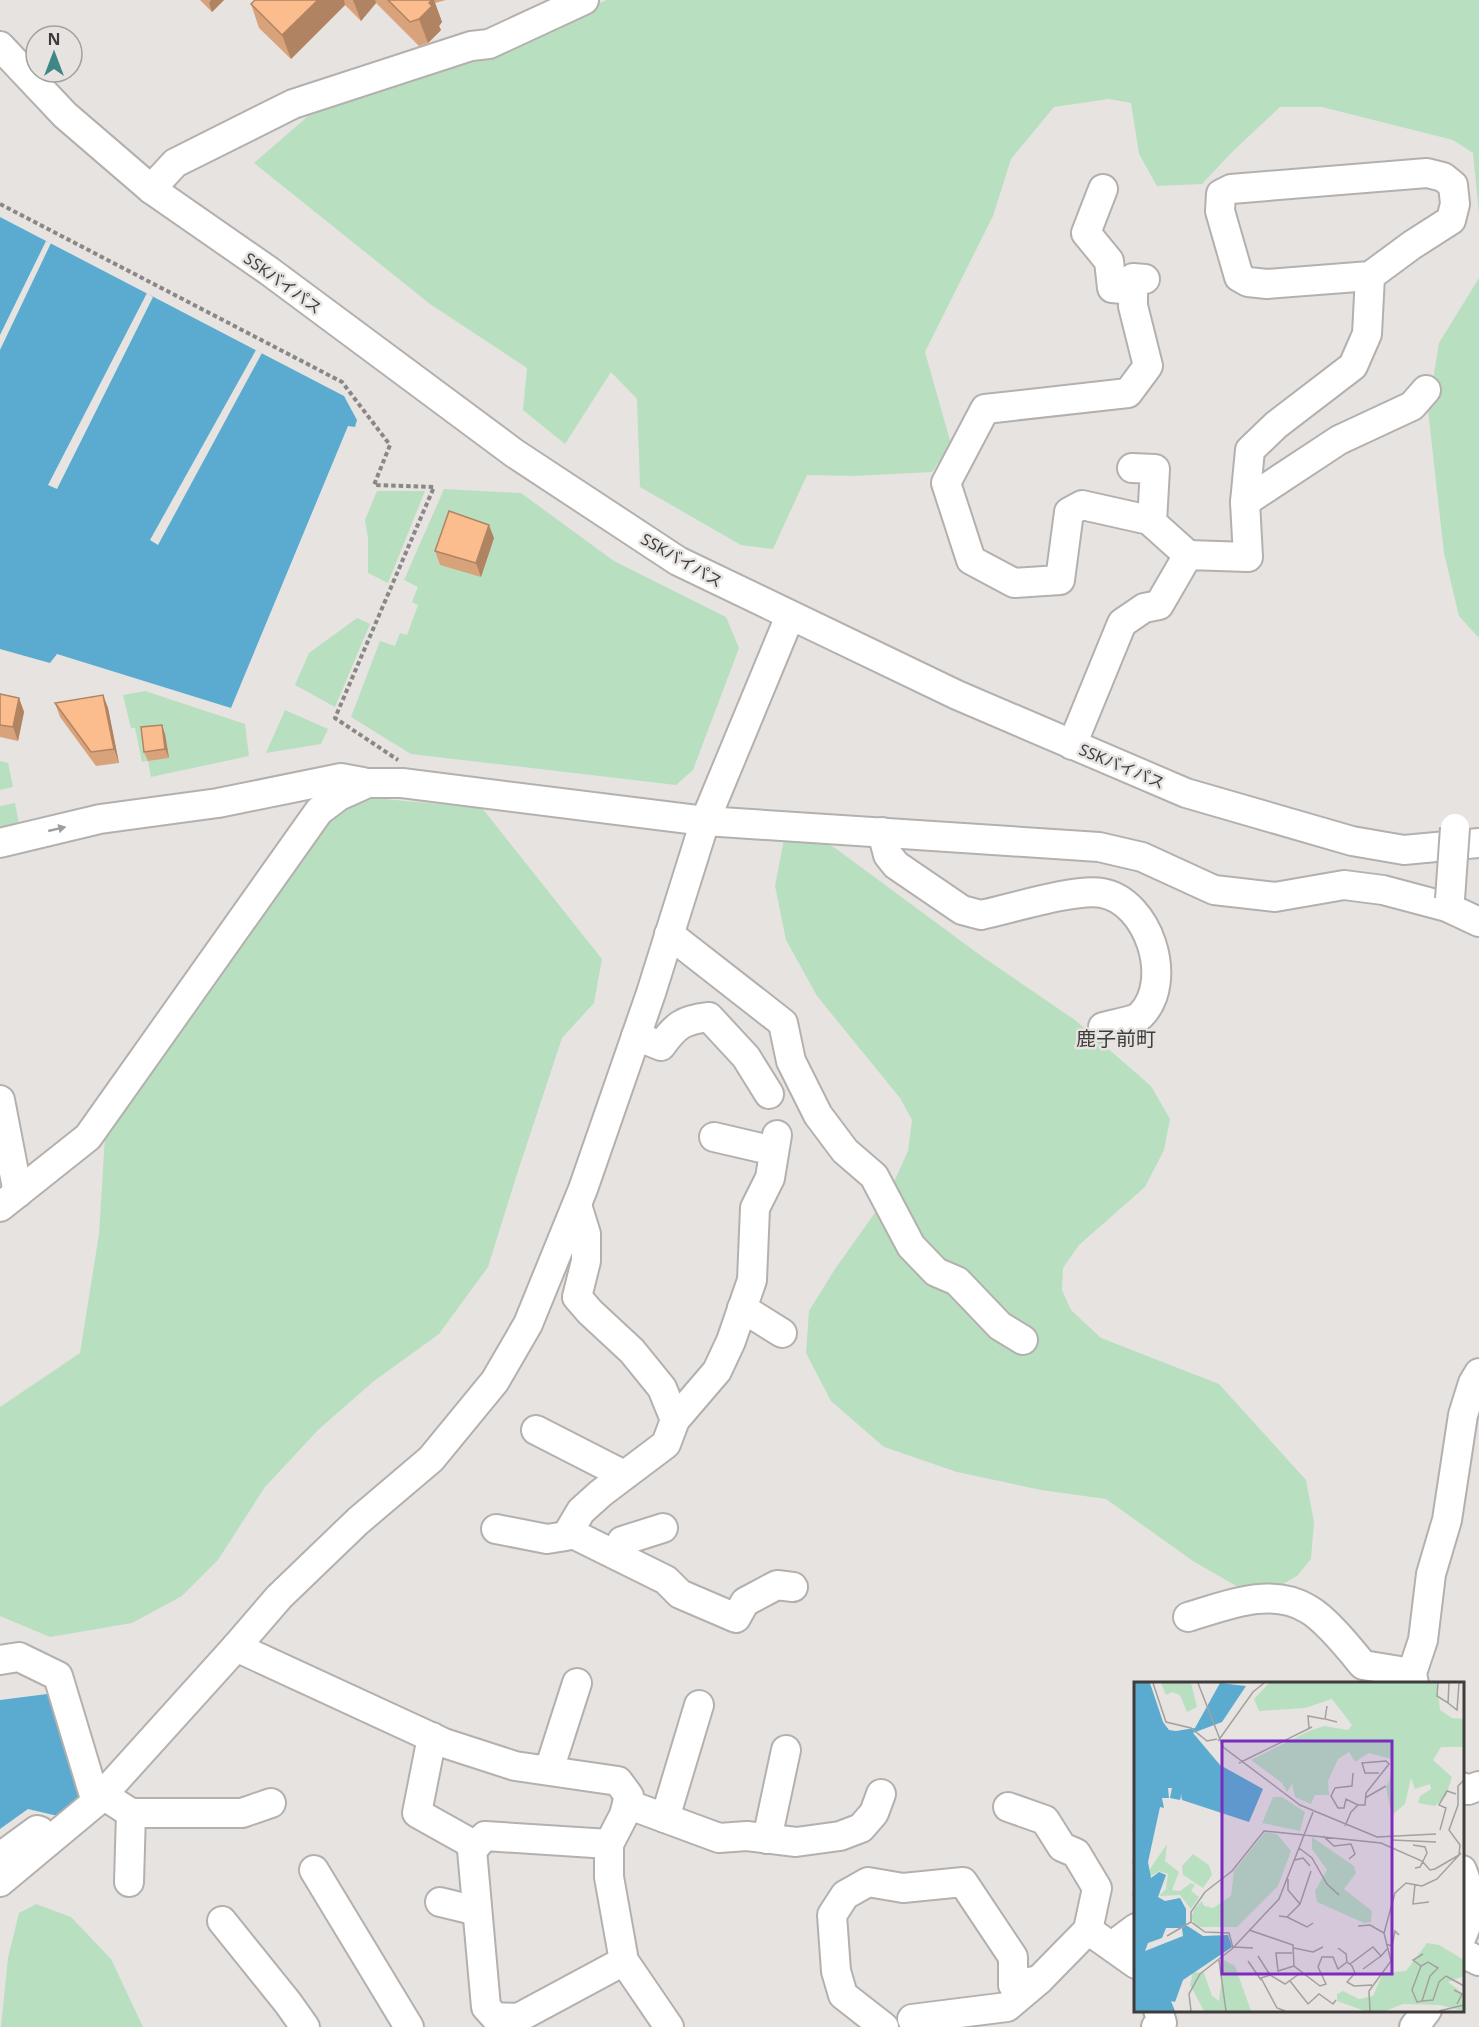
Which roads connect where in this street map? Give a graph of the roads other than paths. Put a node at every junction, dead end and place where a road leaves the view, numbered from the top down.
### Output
1 (584, 0) edge
2 (0, 46) edge
3 (151, 189) junction
4 (1103, 189) dead end
5 (1370, 276) junction
6 (1426, 390) dead end
7 (1132, 468) dead end
8 (1245, 502) junction
9 (1152, 522) junction
10 (1188, 555) junction
11 (790, 616) junction
12 (1072, 745) junction
13 (368, 783) junction
14 (275, 791) junction
15 (319, 811) junction
16 (705, 821) junction
17 (882, 832) junction
18 (1467, 836) edge
19 (0, 843) edge
20 (1404, 850) junction
21 (1479, 863) edge
22 (1448, 903) junction
23 (1479, 922) edge
24 (669, 934) junction
25 (1103, 1027) dead end
26 (636, 1036) junction
27 (770, 1094) dead end
28 (0, 1100) edge
29 (714, 1137) dead end
30 (9, 1200) edge
31 (577, 1205) junction
32 (742, 1308) junction
33 (782, 1333) dead end
34 (1023, 1340) dead end
35 (1479, 1373) edge
36 (675, 1420) junction
37 (536, 1430) dead end
38 (624, 1475) junction
39 (572, 1526) junction
40 (663, 1528) dead end
41 (496, 1529) dead end
42 (793, 1587) dead end
43 (1188, 1617) dead end
44 (236, 1647) junction
45 (0, 1660) edge
46 (1413, 1678) edge
47 (577, 1683) dead end
48 (699, 1705) dead end
49 (432, 1737) junction
50 (786, 1750) dead end
51 (549, 1770) junction
52 (1479, 1786) edge
53 (1464, 1788) edge
54 (881, 1794) dead end
55 (99, 1798) junction
56 (627, 1804) junction
57 (1008, 1807) dead end
58 (131, 1813) junction
59 (262, 1813) dead end
60 (665, 1818) junction
61 (56, 1836) junction
62 (766, 1839) junction
63 (609, 1844) junction
64 (476, 1846) junction
65 (0, 1857) edge
66 (314, 1870) dead end
67 (1464, 1874) edge
68 (0, 1882) edge
69 (129, 1882) dead end
70 (440, 1902) dead end
71 (477, 1911) junction
72 (222, 1921) dead end
73 (1479, 1928) edge
74 (1088, 1930) junction
75 (1134, 1930) edge
76 (1112, 1946) junction
77 (1468, 1952) edge
78 (624, 1961) junction
79 (1134, 1962) edge
80 (1039, 1980) junction
81 (1425, 2012) edge
82 (1008, 2017) edge
83 (912, 2019) dead end
84 (305, 2027) edge
85 (409, 2027) edge
86 (669, 2027) edge
87 (884, 2027) edge
88 (1414, 2027) edge

1 - 3 street
2 - 3 street, SSKバイパス
3 - 11 street, SSKバイパス
4 - 9 street
5 - 5 street
5 - 8 street
6 - 8 street
7 - 9 street
8 - 10 street
9 - 10 street
10 - 12 street
11 - 12 street, SSKバイパス
11 - 16 street
12 - 20 street, SSKバイパス
13 - 14 street
13 - 15 street
13 - 16 street
14 - 15 street
19 -> 14 street
15 - 30 street
16 - 17 street
16 - 24 street
17 - 22 street
17 - 25 street
18 - 20 street, SSKバイパス
18 - 22 street, bridge
20 - 21 street
22 - 23 street
24 - 26 street
24 - 34 street
26 - 27 street
26 - 31 street
28 - 30 street
29 - 32 street
31 - 36 street
31 - 44 street
32 - 33 street
32 - 36 street
35 - 46 street
36 - 38 street
37 - 38 street
38 - 39 street
39 - 40 street
39 - 41 street
39 - 42 street
43 - 46 street
44 - 49 street
44 - 55 street
45 - 55 street
47 - 51 street
48 - 60 street
49 - 51 street
49 - 64 street
50 - 62 street
51 - 56 street
52 - 53 street
54 - 62 street
55 - 58 street
55 - 61 street
56 - 60 street
56 - 63 street
57 - 74 street
58 - 59 street
58 - 69 street
60 - 62 street
61 - 65 street
61 - 68 street
63 - 64 street
63 - 78 street
64 - 71 street
66 - 85 street
67 - 77 street
70 - 71 street
71 - 78 street
72 - 84 street
73 - 77 street
74 - 76 street
74 - 80 street
75 - 76 street
76 - 79 street
78 - 86 street
80 - 82 street
80 - 87 street
81 - 88 street
82 - 83 street

